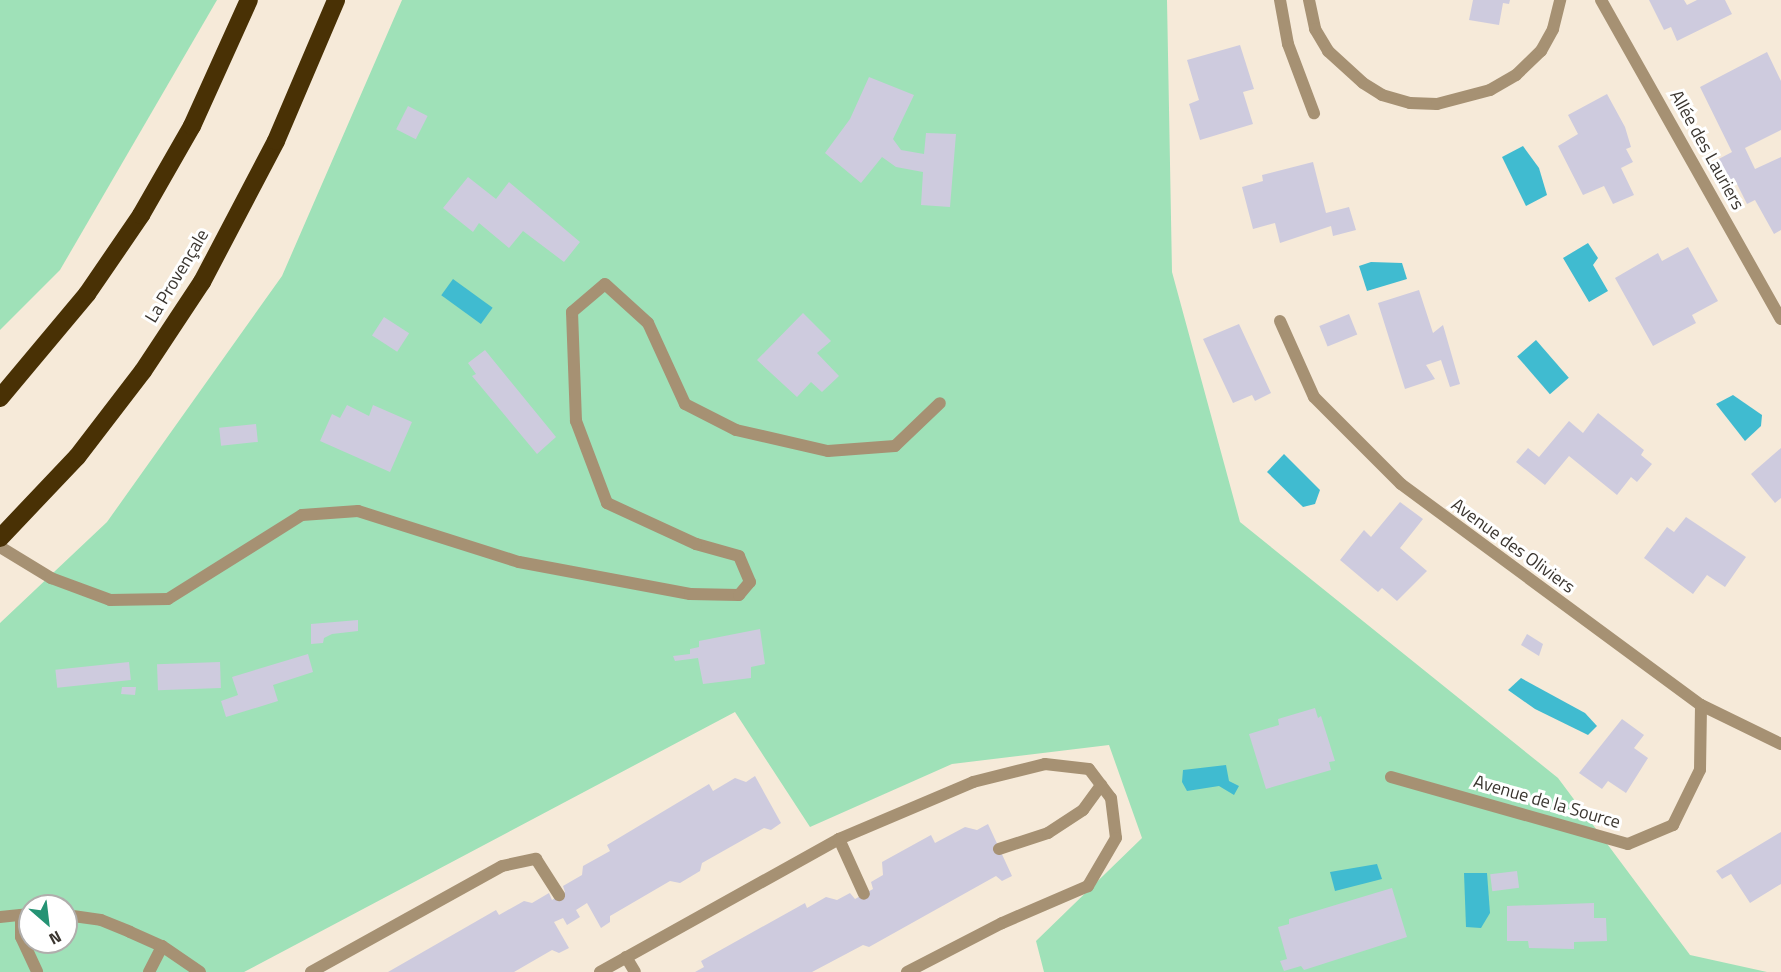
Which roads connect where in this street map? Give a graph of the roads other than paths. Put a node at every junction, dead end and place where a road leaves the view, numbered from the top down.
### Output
1 (249, 0) edge
2 (336, 0) edge
3 (1280, 0) edge
4 (1309, 0) edge
5 (1560, 0) edge
6 (1601, 0) edge
7 (1314, 113) dead end
8 (1781, 319) edge
9 (1280, 321) dead end
10 (0, 398) edge
11 (940, 403) dead end
12 (0, 538) edge
13 (0, 547) edge
14 (1701, 705) junction
15 (1781, 744) edge
16 (1391, 777) dead end
17 (1101, 785) junction
18 (839, 839) junction
19 (999, 849) dead end
20 (864, 894) dead end
21 (559, 895) dead end
22 (18, 915) edge
23 (0, 917) edge
24 (78, 917) edge
25 (162, 946) junction
26 (29, 954) edge
27 (626, 957) junction
28 (37, 972) edge
29 (149, 972) edge
30 (200, 972) edge
31 (311, 972) edge
32 (600, 972) edge
33 (635, 972) edge
34 (907, 972) edge

1 - 10 highway
2 - 12 highway, La Provençale
3 - 7 street
4 - 5 street
6 - 8 street, Allée des Lauriers
9 - 14 street, Avenue des Oliviers
11 - 13 street
14 - 15 street, Avenue des Oliviers
14 - 16 street, Avenue de la Source
17 - 18 street
17 - 19 street
17 - 34 street
18 - 20 street
18 - 27 street
21 - 31 street
22 - 23 street
24 - 25 street
25 - 29 street
25 - 30 street
26 - 28 street
27 - 32 street
27 - 33 street

